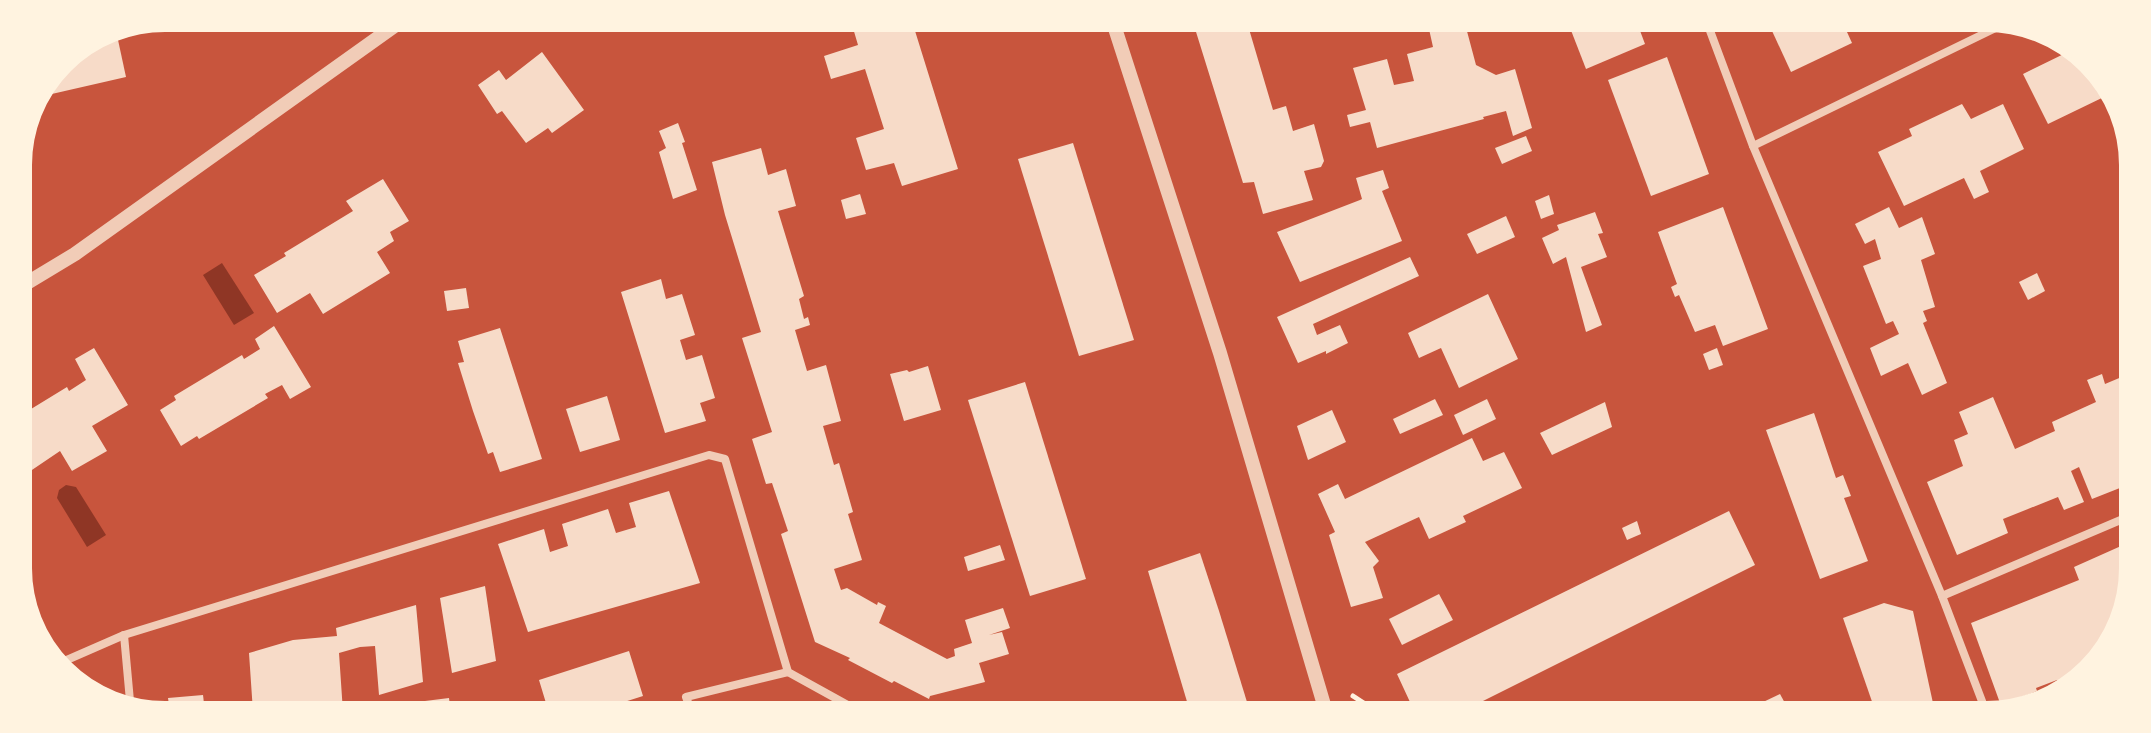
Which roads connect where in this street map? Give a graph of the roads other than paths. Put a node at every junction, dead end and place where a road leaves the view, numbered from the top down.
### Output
1 (389, 30) edge
2 (1116, 30) edge
3 (1710, 30) edge
4 (1991, 30) edge
5 (1753, 146) junction
6 (30, 281) edge
7 (2121, 520) edge
8 (1942, 596) junction
9 (124, 635) junction
10 (66, 660) edge
11 (788, 672) junction
12 (130, 698) edge
13 (688, 703) edge
14 (844, 703) edge
15 (1323, 703) edge
16 (1983, 703) edge

1 - 6 street
2 - 15 street
3 - 5 street
4 - 5 street
5 - 8 street
7 - 8 street
8 - 16 street
9 - 10 street
9 - 11 street
9 - 12 street
11 - 13 street
11 - 14 street

